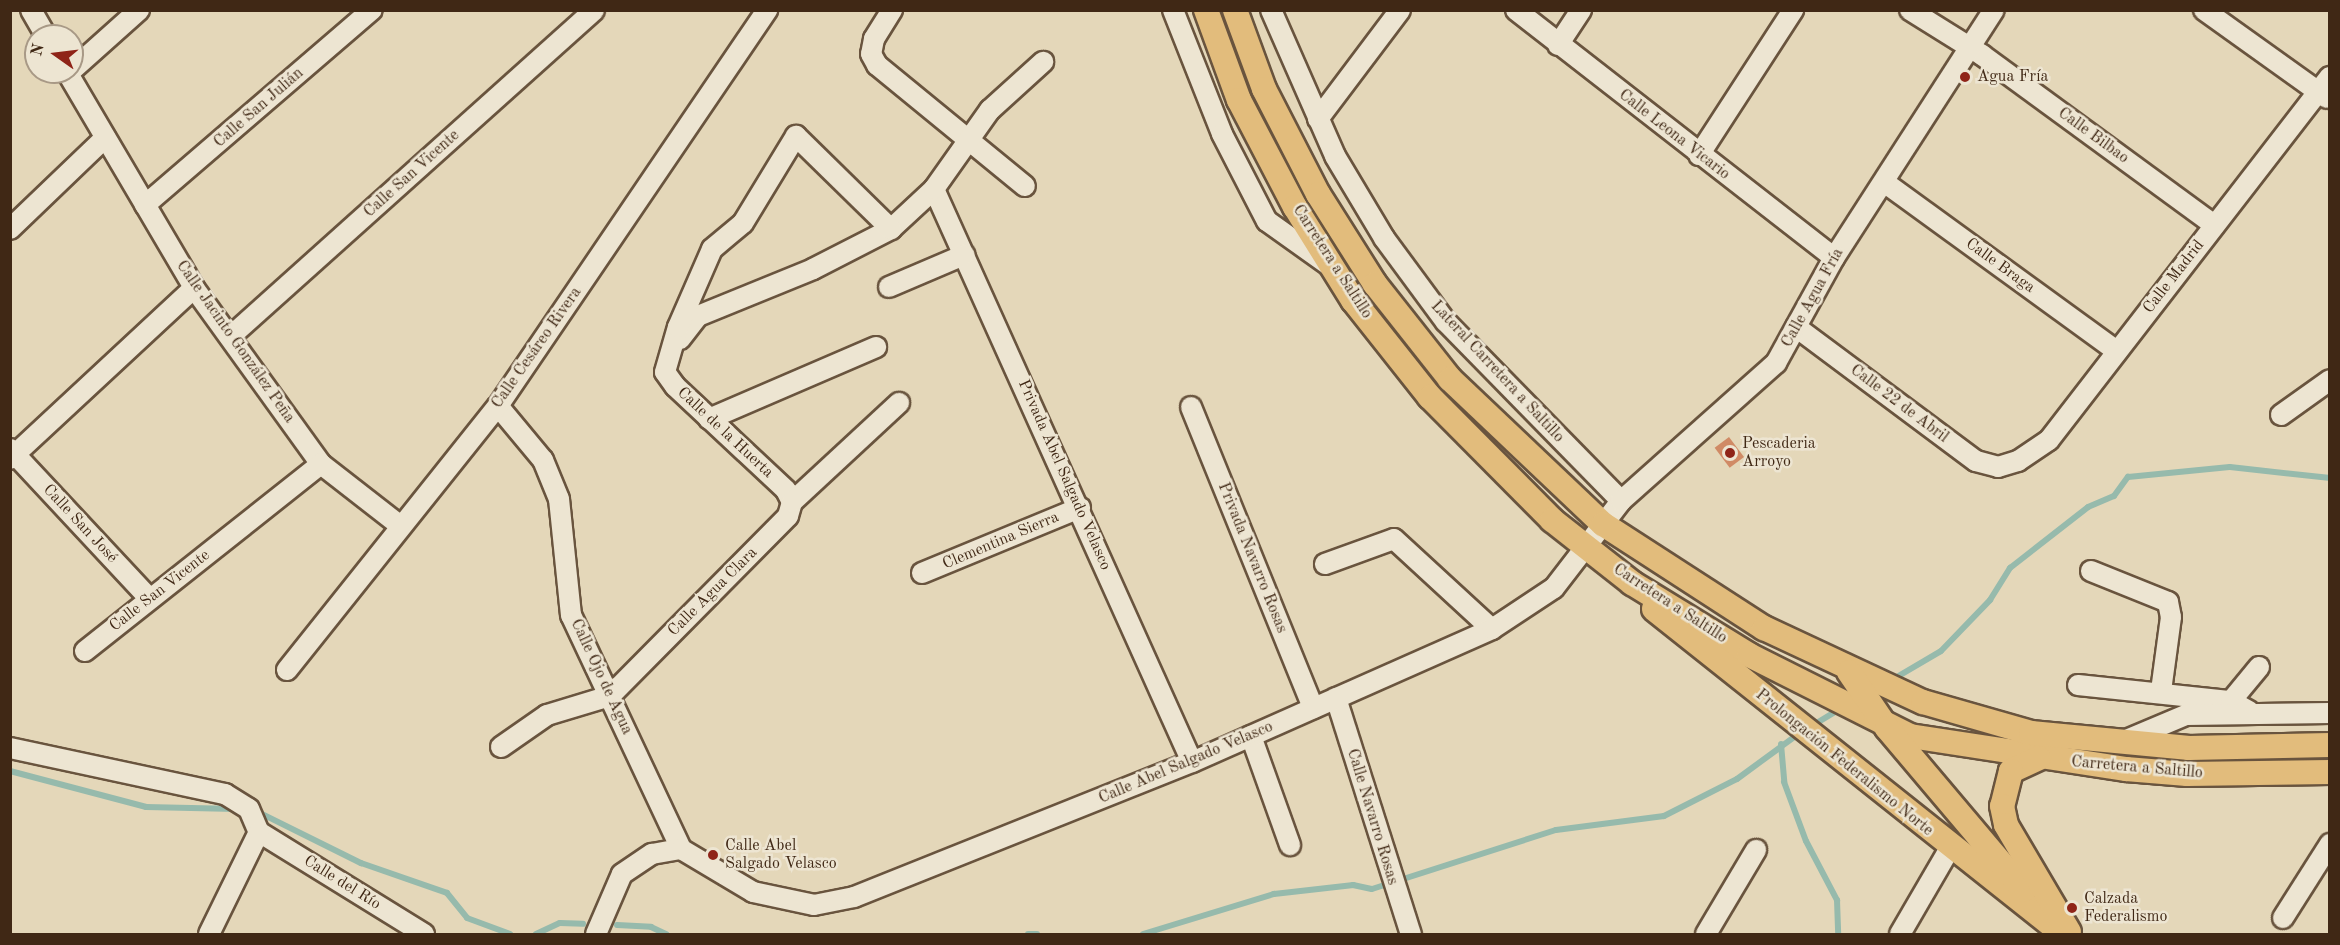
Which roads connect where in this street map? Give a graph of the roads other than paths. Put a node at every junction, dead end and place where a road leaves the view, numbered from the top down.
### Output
1 (31, 10) edge
2 (139, 10) edge
3 (372, 10) edge
4 (594, 10) edge
5 (767, 10) edge
6 (892, 10) edge
7 (1173, 10) edge
8 (1206, 10) edge
9 (1235, 10) edge
10 (1271, 10) edge
11 (1400, 10) edge
12 (1516, 10) edge
13 (1581, 10) edge
14 (1793, 10) edge
15 (1910, 10) edge
16 (1994, 10) edge
17 (2204, 10) edge
18 (39, 24) edge
19 (1558, 45) junction
20 (1971, 48) junction
21 (84, 59) edge
22 (1043, 62) dead end
23 (76, 84) edge
24 (2326, 89) edge
25 (1318, 119) junction
26 (971, 137) junction
27 (105, 138) junction
28 (1699, 155) junction
29 (1884, 182) junction
30 (1025, 186) dead end
31 (934, 189) junction
32 (145, 205) junction
33 (2214, 225) junction
34 (891, 228) junction
35 (10, 229) edge
36 (964, 255) junction
37 (1834, 258) junction
38 (1333, 268) junction
39 (888, 287) dead end
40 (194, 288) junction
41 (1796, 327) junction
42 (230, 337) junction
43 (876, 347) dead end
44 (2117, 351) junction
45 (669, 355) junction
46 (2330, 380) edge
47 (899, 403) dead end
48 (498, 406) junction
49 (1191, 407) dead end
50 (2281, 415) dead end
51 (709, 419) junction
52 (12, 454) edge
53 (321, 464) junction
54 (2007, 465) joint
55 (1621, 501) junction
56 (792, 502) junction
57 (1080, 508) junction
58 (399, 524) junction
59 (1603, 524) junction
60 (1585, 546) junction
61 (1325, 564) dead end
62 (2091, 571) dead end
63 (922, 573) dead end
64 (1632, 583) junction
65 (150, 599) junction
66 (1492, 628) junction
67 (85, 651) dead end
68 (2259, 667) dead end
69 (287, 670) dead end
70 (1849, 672) junction
71 (2078, 685) dead end
72 (2162, 691) junction
73 (610, 696) junction
74 (1336, 698) junction
75 (2231, 701) junction
76 (1313, 708) junction
77 (2251, 712) junction
78 (2330, 713) edge
79 (1876, 719) junction
80 (1251, 736) junction
81 (2124, 741) junction
82 (2330, 746) edge
83 (501, 747) dead end
84 (10, 748) edge
85 (2039, 758) junction
86 (1192, 762) junction
87 (2330, 772) edge
88 (259, 832) junction
89 (2330, 844) edge
90 (1290, 845) dead end
91 (1950, 848) junction
92 (681, 849) junction
93 (1756, 850) dead end
94 (2283, 918) dead end
95 (1407, 926) edge
96 (208, 934) edge
97 (424, 934) edge
98 (596, 934) edge
99 (1706, 934) edge
100 (1900, 934) edge
101 (2067, 934) edge

1 - 18 street
2 - 21 street
3 - 32 street, Calle San Julián
4 - 42 street, Calle San Vicente
5 - 48 street, Calle Cesáreo Rivera
6 - 26 street
7 - 38 street
8 - 38 main road, Carretera a Saltillo
9 - 59 main road, Carretera a Saltillo
10 - 25 street, Lateral Carretera a Saltillo
11 - 25 street
12 - 19 street, Calle Leona Vicario
13 - 19 street
14 - 28 street
15 - 20 street, Calle Bilbao
16 - 20 street, Calle Agua Fría
17 - 24 street
19 - 28 street, Calle Leona Vicario
20 - 29 street, Calle Agua Fría
20 - 33 street, Calle Bilbao
22 - 26 street
23 - 27 street, Calle Jacinto González Peña
24 - 33 street, Calle Madrid
25 - 55 street, Lateral Carretera a Saltillo
26 - 30 street
26 - 31 street
27 - 32 street, Calle Jacinto González Peña
27 - 35 street
28 - 37 street, Calle Leona Vicario
29 - 37 street, Calle Agua Fría
29 - 44 street, Calle Braga
31 - 34 street
31 - 36 street, Privada Abel Salgado Velasco
32 - 40 street, Calle Jacinto González Peña
33 - 44 street, Calle Madrid
34 - 45 street
34 - 45 street
36 - 39 street
36 - 57 street, Privada Abel Salgado Velasco
37 - 41 street, Calle Agua Fría
38 - 60 main road, Carretera a Saltillo
40 - 42 street, Calle Jacinto González Peña
40 - 52 street
41 - 54 street, Calle 22 de Abril
41 - 55 street, Calle Agua Fría
42 - 53 street, Calle Jacinto González Peña
43 - 51 street
44 - 54 street, Calle Madrid
45 - 51 street, Calle de la Huerta
46 - 50 street
47 - 56 street, Calle Agua Clara
48 - 58 street, Calle Cesáreo Rivera
48 - 73 street, Calle Ojo de Agua
49 - 76 street, Privada Navarro Rosas
51 - 56 street, Calle de la Huerta
52 - 65 street, Calle San José
53 - 58 street, Calle Jacinto González Peña
53 - 65 street, Calle San Vicente
55 - 59 street, Calle Agua Fría
56 - 73 street, Calle Agua Clara
57 - 63 street, Clementina Sierra
57 - 86 street, Privada Abel Salgado Velasco
58 - 69 street, Calle Cesáreo Rivera
59 - 60 street, Calle Agua Fría
59 - 70 main road, Carretera a Saltillo
60 - 64 main road, Carretera a Saltillo
60 - 66 street, Calle Abel Salgado Velasco
61 - 66 street
62 - 72 street
64 - 79 main road, Carretera a Saltillo
64 - 91 main road, Prolongación Federalismo Norte
65 - 67 street, Calle San Vicente
66 - 74 street, Calle Abel Salgado Velasco
68 - 75 street
70 - 79 main road, Prolongación Federalismo Norte
70 - 81 main road, Carretera a Saltillo
71 - 72 street
72 - 75 street
73 - 83 street, Calle Agua Clara
73 - 92 street, Calle Ojo de Agua
74 - 76 street, Calle Abel Salgado Velasco
74 - 95 street, Calle Navarro Rosas
75 - 77 street
76 - 80 street, Calle Abel Salgado Velasco
77 - 78 street
77 - 81 street
79 - 85 main road, Carretera a Saltillo
79 - 101 main road, Prolongación Federalismo Norte
80 - 86 street, Calle Abel Salgado Velasco
80 - 90 street
81 - 82 main road, Carretera a Saltillo
84 - 88 street
85 - 87 main road, Carretera a Saltillo
85 - 101 main road
86 - 92 street, Calle Abel Salgado Velasco
88 - 96 street
88 - 97 street, Calle del Río
89 - 94 street
91 - 100 street
91 - 101 main road, Prolongación Federalismo Norte
92 - 98 street
93 - 99 street

